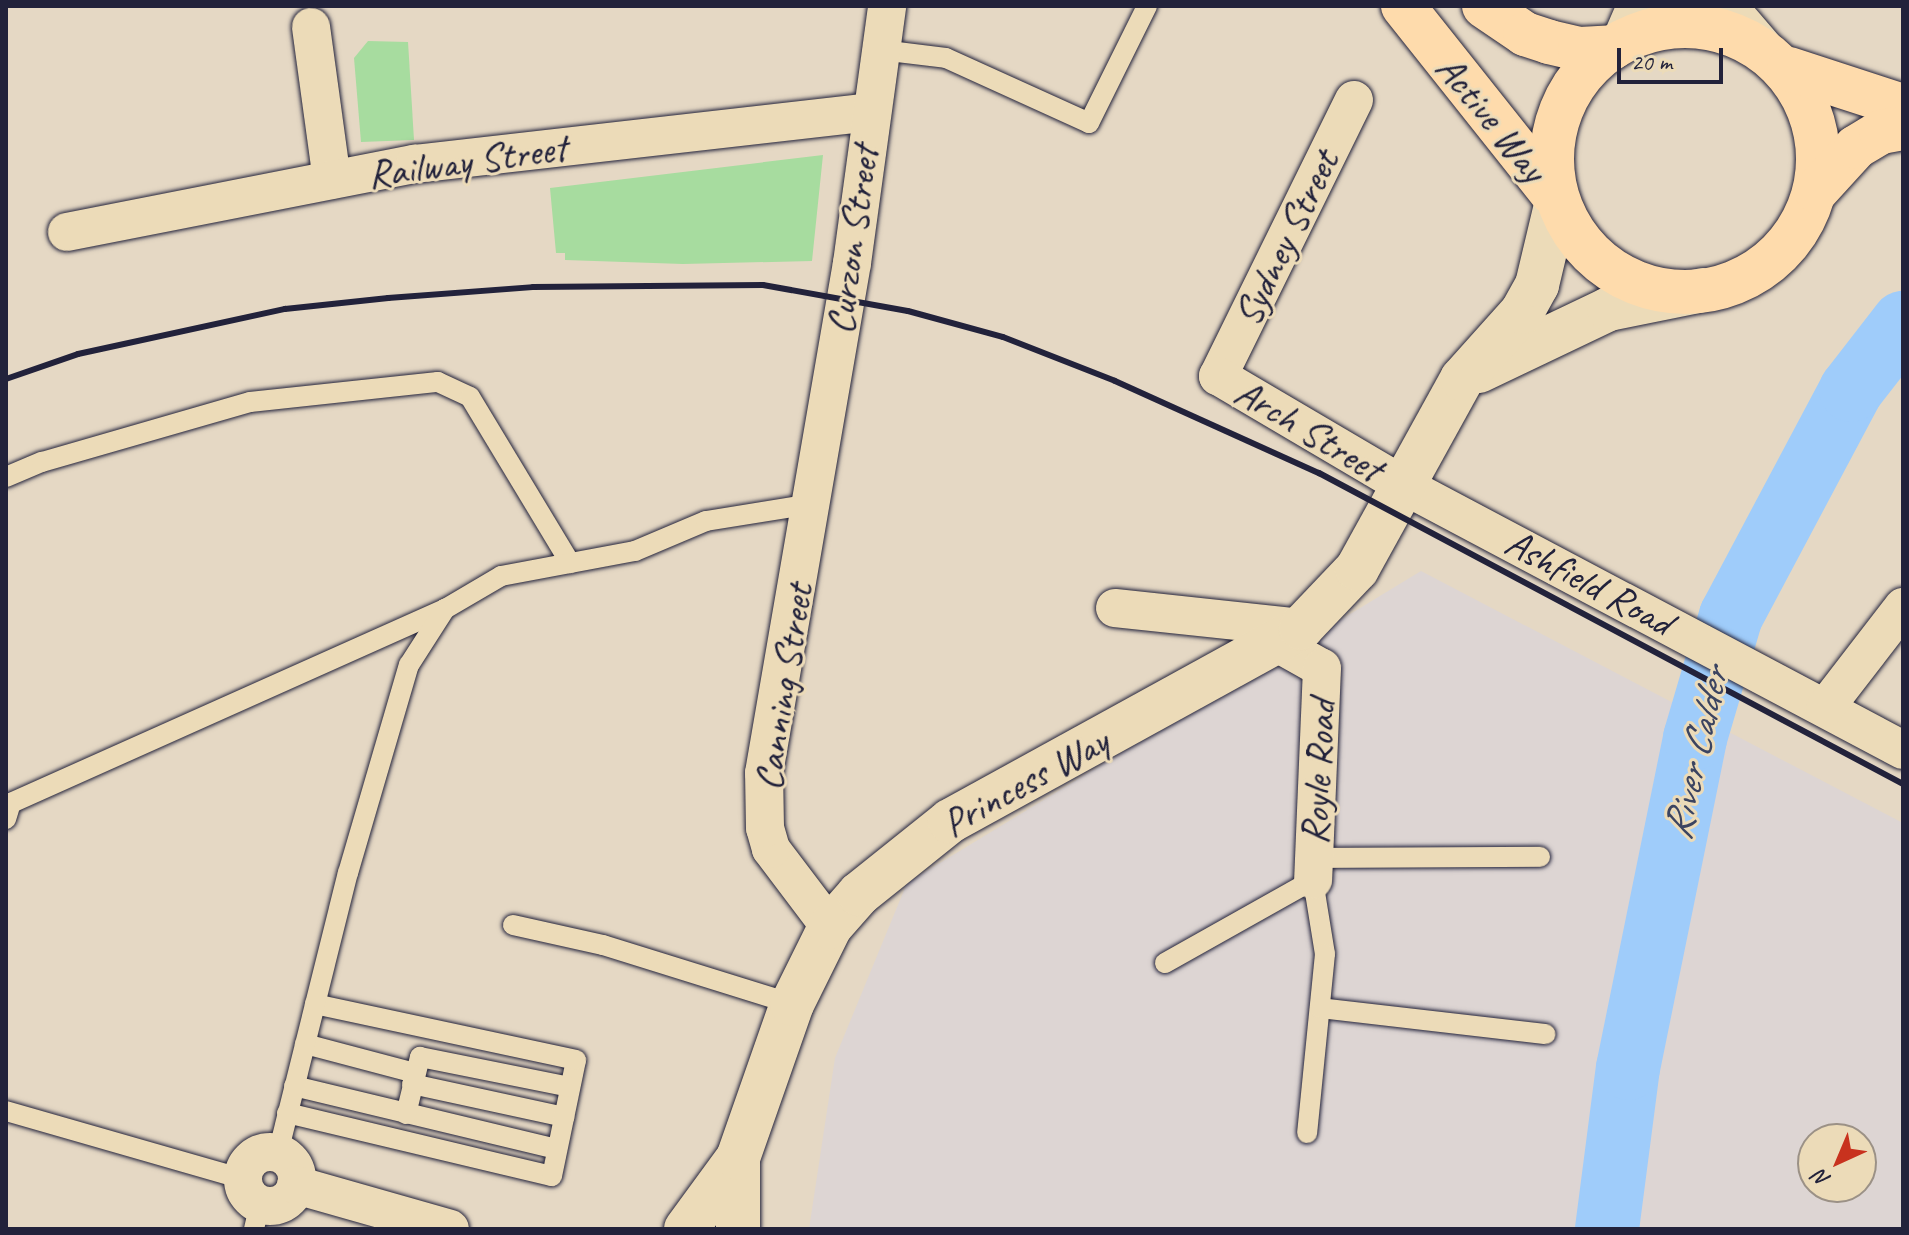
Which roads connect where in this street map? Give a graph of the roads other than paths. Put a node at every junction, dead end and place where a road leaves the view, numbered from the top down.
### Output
1 (887, 6) edge
2 (1147, 6) edge
3 (1403, 6) edge
4 (1484, 6) edge
5 (1728, 6) edge
6 (311, 27) dead end
7 (1623, 32) edge
8 (881, 50) junction
9 (1777, 59) junction
10 (1354, 100) dead end
11 (1903, 106) edge
12 (869, 112) junction
13 (1903, 128) edge
14 (332, 180) junction
15 (1816, 191) junction
16 (1554, 199) junction
17 (67, 232) dead end
18 (1703, 290) junction
19 (1218, 376) joint
20 (1462, 379) junction
21 (6, 477) edge
22 (1401, 484) junction
23 (813, 489) junction
24 (570, 563) junction
25 (1903, 607) edge
26 (1115, 608) dead end
27 (445, 609) junction
28 (1289, 635) junction
29 (1825, 708) junction
30 (1903, 750) edge
31 (6, 819) edge
32 (1540, 857) dead end
33 (1313, 869) junction
34 (513, 925) dead end
35 (830, 927) junction
36 (1165, 963) dead end
37 (315, 1004) junction
38 (792, 1004) junction
39 (1320, 1008) junction
40 (1546, 1034) dead end
41 (305, 1044) junction
42 (414, 1079) junction
43 (294, 1086) junction
44 (570, 1087) junction
45 (6, 1111) edge
46 (287, 1113) junction
47 (406, 1114) junction
48 (564, 1117) junction
49 (1307, 1133) dead end
50 (557, 1149) junction
51 (738, 1158) junction
52 (287, 1169) junction
53 (252, 1204) edge
54 (450, 1229) edge
55 (686, 1229) edge
56 (738, 1229) edge

1 - 8 street, Curzon Street
2 - 8 lane
3 - 16 main road, Active Way
4 - 7 main road, Active Way
5 - 9 street
6 - 14 street
7 - 9 main road
7 - 16 main road
8 - 12 street, Curzon Street
9 - 11 main road
9 - 15 main road
10 - 19 street, Sydney Street
12 - 14 street, Railway Street
12 - 23 street, Curzon Street
13 - 15 main road
14 - 17 street, Railway Street
15 - 18 main road
16 - 18 main road
16 - 20 main road
18 - 20 main road
19 - 22 street, Arch Street
20 - 22 main road
21 - 24 lane
22 - 28 main road, Princess Way
22 - 29 street, Ashfield Road
23 - 24 lane
23 - 35 street, Canning Street
24 - 27 lane
25 - 29 street
26 - 28 street
27 - 31 lane
27 - 37 lane
28 - 33 street, Royle Road
28 - 35 main road, Princess Way
29 - 30 street, Ashfield Road
32 - 33 lane
33 - 36 lane
33 - 39 lane
34 - 38 lane
35 - 38 main road, Princess Way
37 - 41 lane
37 - 44 lane
38 - 51 main road, Princess Way
39 - 40 lane
39 - 49 lane
41 - 42 lane
41 - 43 lane
42 - 44 lane
42 - 47 lane
42 - 48 lane
43 - 46 lane
43 - 47 lane
44 - 48 lane
45 - 53 lane
46 - 50 lane
46 - 52 lane
47 - 50 lane
48 - 50 lane
51 - 55 main road, Princess Way
51 - 56 main road, Princess Way
52 - 53 street
52 - 54 street

